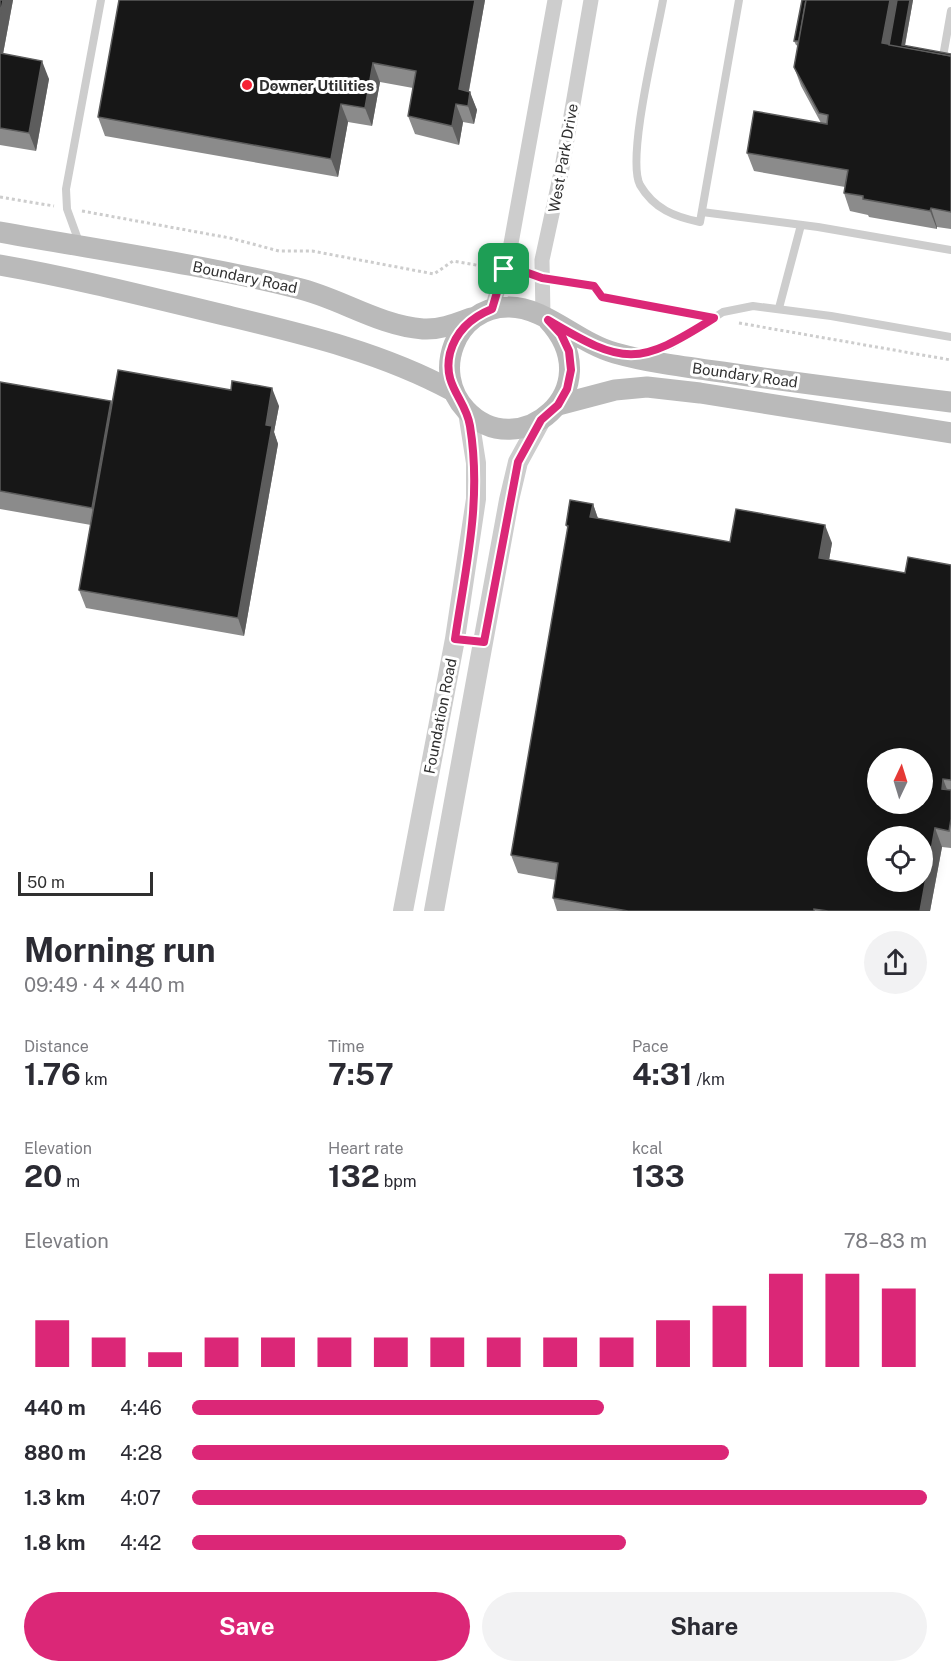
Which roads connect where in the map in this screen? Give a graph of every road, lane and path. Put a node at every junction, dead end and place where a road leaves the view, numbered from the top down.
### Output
1 (100, 0) edge
2 (555, 0) edge
3 (591, 0) edge
4 (663, 0) edge
5 (739, 0) edge
6 (951, 11) edge
7 (944, 51) edge
8 (0, 197) edge
9 (67, 209) junction
10 (702, 212) junction
11 (801, 225) junction
12 (0, 232) edge
13 (81, 246) junction
14 (951, 250) edge
15 (1, 266) edge
16 (504, 269) junction
17 (542, 278) junction
18 (779, 308) junction
19 (487, 311) junction
20 (545, 318) junction
21 (714, 318) junction
22 (951, 337) edge
23 (631, 356) junction
24 (951, 360) edge
25 (453, 391) junction
26 (951, 402) edge
27 (558, 405) junction
28 (468, 412) junction
29 (541, 420) junction
30 (951, 433) edge
31 (455, 639) junction
32 (484, 642) junction
33 (403, 911) edge
34 (434, 911) edge

1 - 9 lane
2 - 16 street
3 - 17 street, West Park Drive
4 - 10 lane
5 - 10 lane
6 - 7 lane
8 - 9 path
9 - 13 lane
9 - 16 path
10 - 11 lane
11 - 14 lane
11 - 18 lane
12 - 13 main road, Boundary Road
13 - 19 main road, Boundary Road
15 - 25 main road
16 - 19 street
17 - 20 street, West Park Drive
17 - 21 path
18 - 21 lane
18 - 22 lane
19 - 20 main road
19 - 25 main road
20 - 23 main road, Boundary Road
20 - 27 main road
21 - 23 lane
21 - 24 path
23 - 26 main road, Boundary Road
25 - 28 main road
27 - 29 main road
27 - 30 main road, Boundary Road
28 - 29 main road
28 - 31 street, Foundation Road
29 - 32 street, Foundation Road
31 - 32 street
31 - 33 street, Foundation Road
32 - 34 street, Foundation Road

